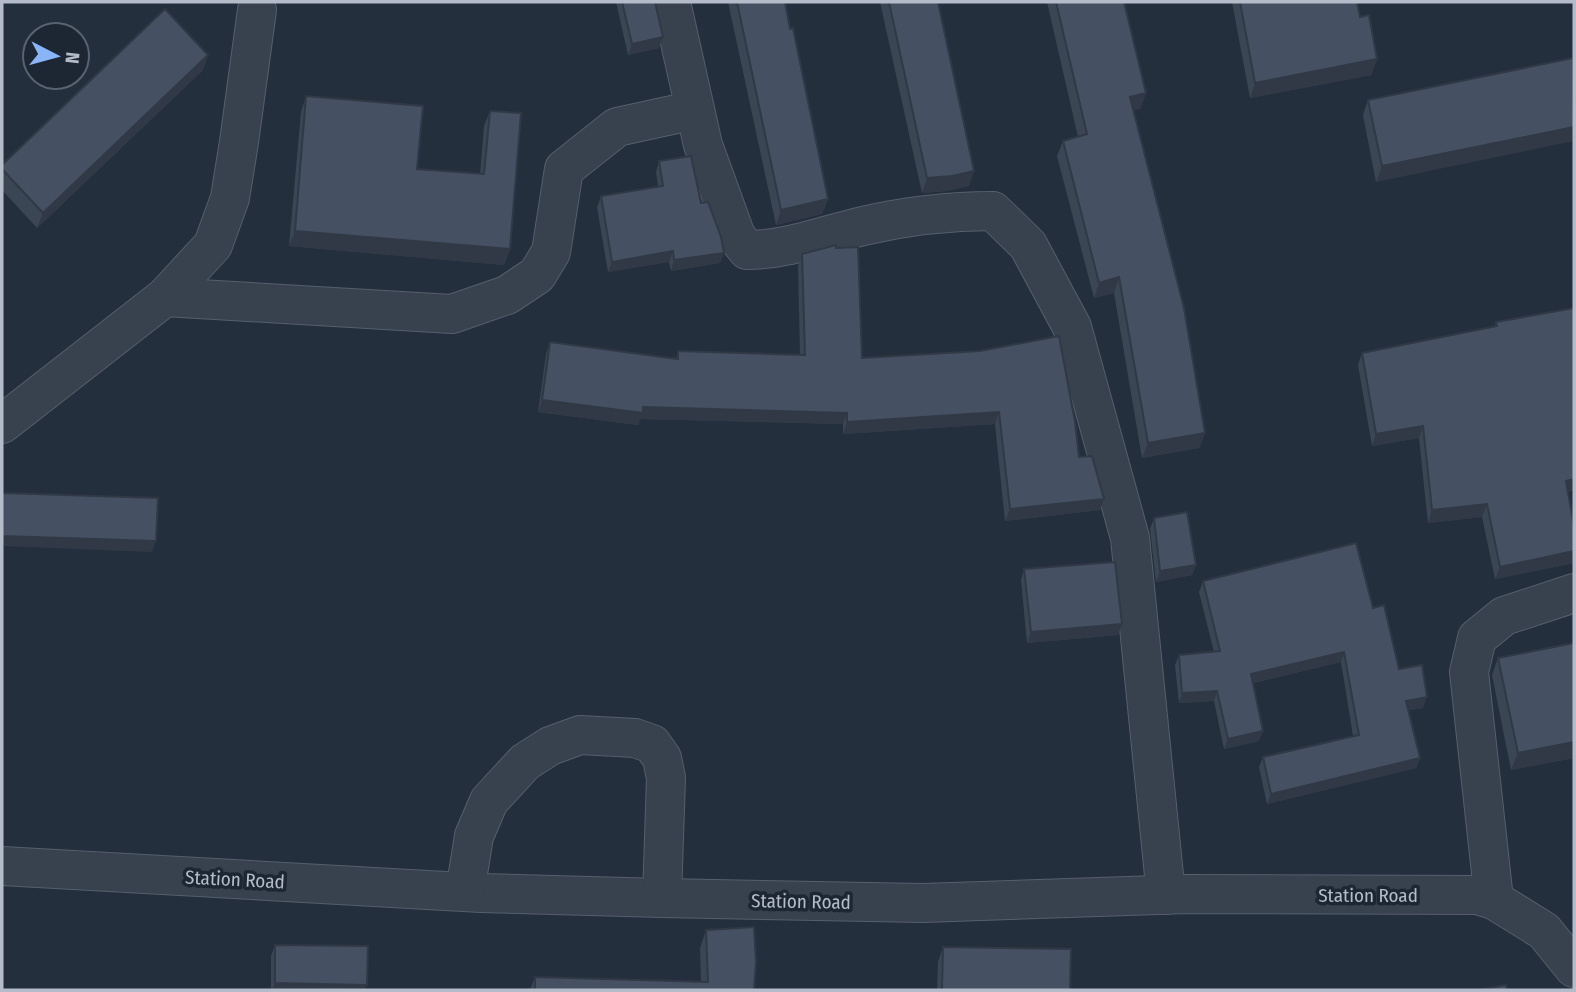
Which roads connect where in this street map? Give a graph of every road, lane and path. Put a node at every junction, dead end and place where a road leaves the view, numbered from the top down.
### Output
1 (671, 2) edge
2 (257, 10) dead end
3 (695, 110) junction
4 (165, 297) junction
5 (2, 424) edge
6 (1574, 593) edge
7 (2, 866) edge
8 (465, 892) junction
9 (1166, 895) junction
10 (662, 898) junction
11 (1494, 900) junction
12 (1574, 968) edge

1 - 3 street
2 - 4 street
3 - 4 street
3 - 9 street
4 - 5 street
6 - 11 street
7 - 8 street, Station Road
8 - 10 street, Station Road
8 - 10 street
9 - 10 street, Station Road
9 - 11 street, Station Road
11 - 12 street, Station Road

